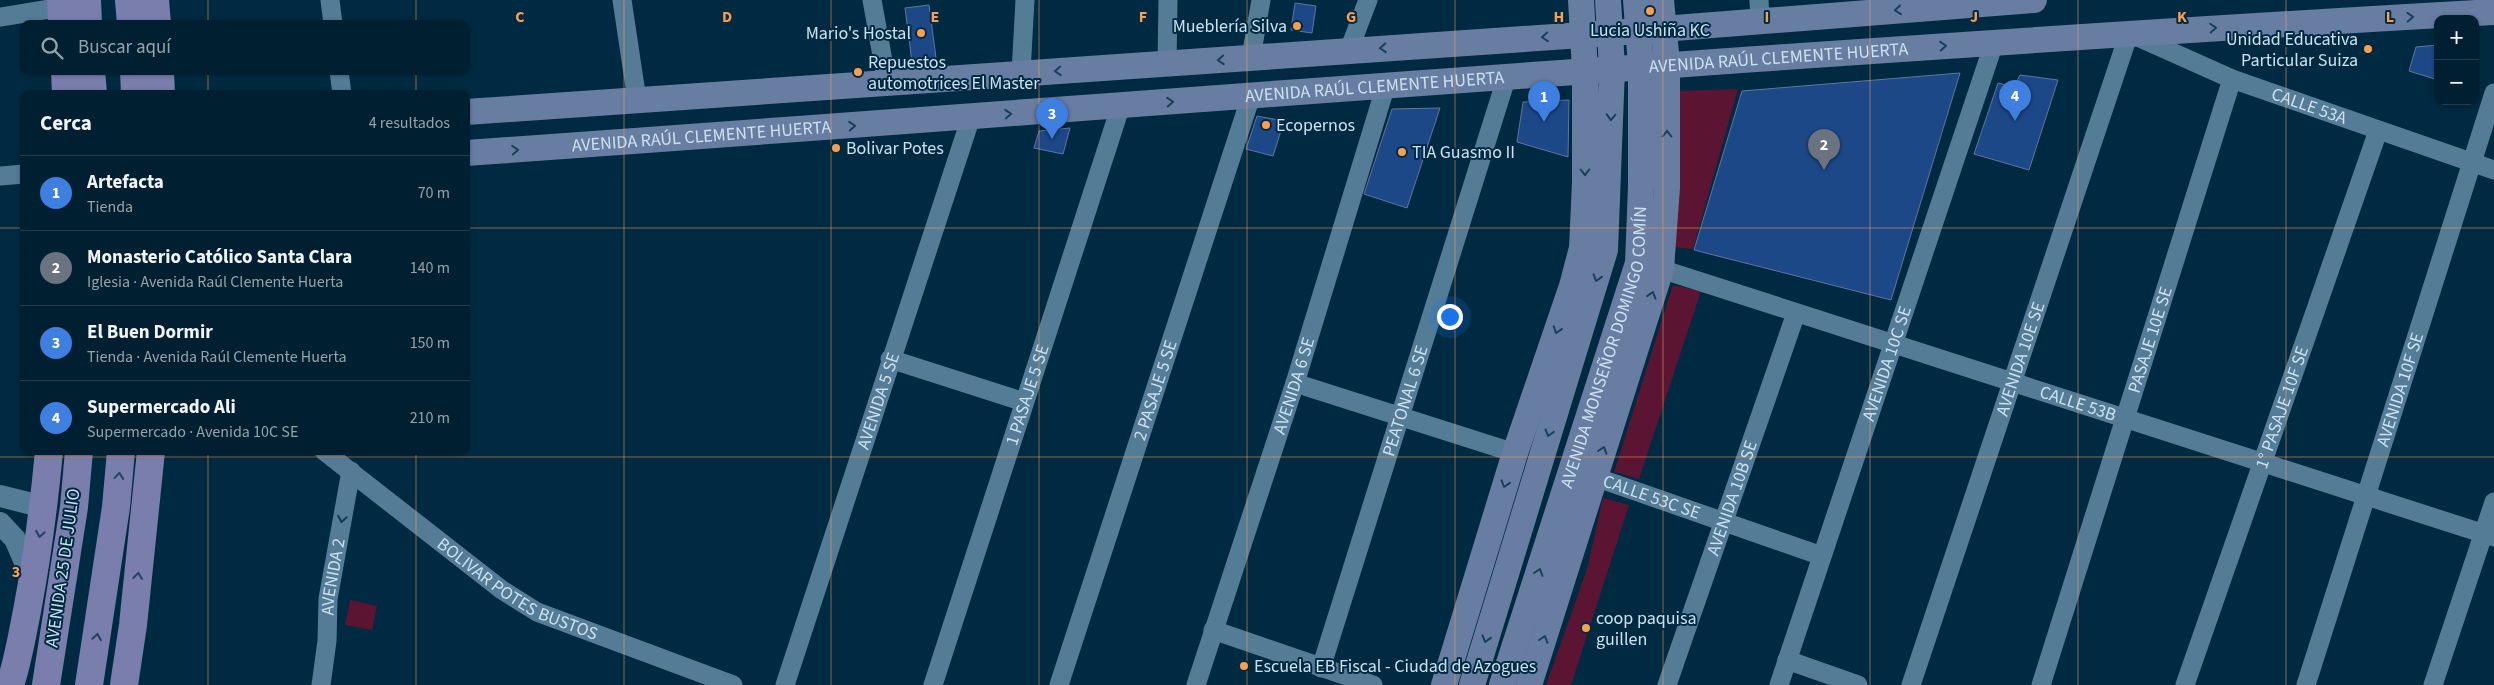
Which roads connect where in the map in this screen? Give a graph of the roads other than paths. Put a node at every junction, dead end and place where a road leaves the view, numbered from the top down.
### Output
1 (129, 0) edge
2 (155, 0) edge
3 (330, 0) edge
4 (622, 0) edge
5 (872, 0) edge
6 (1024, 0) edge
7 (1168, 0) edge
8 (1261, 0) edge
9 (1368, 0) edge
10 (1580, 0) edge
11 (1608, 0) edge
12 (1636, 0) edge
13 (1661, 0) edge
14 (2034, 0) edge
15 (68, 8) edge
16 (1760, 10) edge
17 (2494, 12) edge
18 (0, 17) edge
19 (83, 20) edge
20 (131, 20) edge
21 (157, 20) edge
22 (332, 20) edge
23 (1651, 29) junction
24 (1611, 33) junction
25 (2130, 33) junction
26 (1583, 34) junction
27 (1994, 43) junction
28 (1349, 50) junction
29 (1251, 57) junction
30 (1167, 63) junction
31 (1667, 64) junction
32 (1641, 66) junction
33 (1612, 68) junction
34 (1585, 70) junction
35 (1021, 73) junction
36 (65, 75) edge
37 (92, 75) edge
38 (134, 75) edge
39 (160, 75) edge
40 (340, 75) edge
41 (1508, 76) junction
42 (2232, 79) junction
43 (888, 83) junction
44 (1386, 86) junction
45 (66, 90) edge
46 (93, 90) edge
47 (135, 90) edge
48 (161, 90) edge
49 (341, 90) edge
50 (2494, 93) edge
51 (1251, 96) junction
52 (638, 100) junction
53 (1121, 106) junction
54 (470, 112) edge
55 (971, 117) junction
56 (2378, 131) junction
57 (470, 153) edge
58 (2471, 162) junction
59 (2494, 170) edge
60 (20, 174) edge
61 (0, 176) edge
62 (1661, 269) junction
63 (1796, 313) junction
64 (1893, 344) junction
65 (890, 358) junction
66 (2012, 382) junction
67 (1295, 383) junction
68 (1024, 402) junction
69 (1604, 410) junction
70 (1401, 416) junction
71 (2126, 418) junction
72 (1514, 453) junction
73 (49, 455) edge
74 (78, 455) edge
75 (121, 455) edge
76 (151, 455) edge
77 (329, 455) edge
78 (2262, 463) junction
79 (351, 471) junction
80 (1595, 477) junction
81 (0, 496) edge
82 (2366, 496) junction
83 (2494, 502) edge
84 (44, 508) junction
85 (1724, 522) junction
86 (0, 523) edge
87 (2489, 536) edge
88 (1822, 556) junction
89 (33, 581) junction
90 (133, 625) junction
91 (1212, 630) junction
92 (1787, 660) junction
93 (1321, 668) junction
94 (15, 678) edge
95 (728, 684) edge
96 (46, 685) edge
97 (89, 685) edge
98 (124, 685) edge
99 (135, 685) edge
100 (321, 685) edge
101 (785, 685) edge
102 (933, 685) edge
103 (1059, 685) edge
104 (1196, 685) edge
105 (1373, 685) edge
106 (1444, 685) edge
107 (1472, 685) edge
108 (1502, 685) edge
109 (1529, 685) edge
110 (1667, 685) edge
111 (1779, 685) edge
112 (1858, 685) edge
113 (1911, 685) edge
114 (2042, 685) edge
115 (2185, 685) edge
116 (2306, 685) edge
117 (2433, 685) edge

1 - 20 main road
2 - 21 main road
3 - 22 street
4 - 52 street
5 - 43 street
6 - 35 street
7 - 30 street
8 - 29 street
9 - 28 street
10 - 26 main road
11 - 24 main road, AVENIDA MONSEÑOR DOMINGO COMÍN
12 - 23 main road, AVENIDA MONSEÑOR DOMINGO COMÍN
13 - 23 main road, AVENIDA MONSEÑOR DOMINGO COMÍN
14 -> 16 main road, AVENIDA RAÚL CLEMENTE HUERTA
15 - 18 street
15 - 19 main road
16 - 23 main road, AVENIDA RAÚL CLEMENTE HUERTA
25 -> 17 main road, AVENIDA RAÚL CLEMENTE HUERTA
23 - 24 main road, AVENIDA RAÚL CLEMENTE HUERTA
23 - 31 main road, AVENIDA MONSEÑOR DOMINGO COMÍN
23 - 32 main road, AVENIDA MONSEÑOR DOMINGO COMÍN
24 - 26 main road, AVENIDA RAÚL CLEMENTE HUERTA
24 - 33 main road, AVENIDA MONSEÑOR DOMINGO COMÍN
25 - 27 main road, AVENIDA RAÚL CLEMENTE HUERTA
25 - 42 street, CALLE 53A
25 - 66 street, AVENIDA 10E SE
26 -> 28 main road, AVENIDA RAÚL CLEMENTE HUERTA
26 - 34 main road
31 -> 27 main road, AVENIDA RAÚL CLEMENTE HUERTA
27 - 64 street, AVENIDA 10C SE
28 - 29 main road, AVENIDA RAÚL CLEMENTE HUERTA
29 -> 30 main road, AVENIDA RAÚL CLEMENTE HUERTA
30 -> 35 main road, AVENIDA RAÚL CLEMENTE HUERTA
31 - 32 main road, AVENIDA RAÚL CLEMENTE HUERTA
62 -> 31 main road, AVENIDA MONSEÑOR DOMINGO COMÍN
32 - 33 main road, AVENIDA RAÚL CLEMENTE HUERTA
32 - 69 main road, AVENIDA MONSEÑOR DOMINGO COMÍN
33 - 34 main road, AVENIDA RAÚL CLEMENTE HUERTA
33 -> 107 main road, AVENIDA MONSEÑOR DOMINGO COMÍN
34 - 41 main road, AVENIDA RAÚL CLEMENTE HUERTA
34 -> 72 main road
35 - 43 main road, AVENIDA RAÚL CLEMENTE HUERTA
36 - 45 main road
37 - 46 main road
38 - 47 main road
39 - 48 main road
40 - 49 street
41 - 44 main road, AVENIDA RAÚL CLEMENTE HUERTA
41 - 70 street, PEATONAL 6 SE
42 - 56 street, CALLE 53A
42 - 71 street, PASAJE 10E SE
43 - 52 main road, AVENIDA RAÚL CLEMENTE HUERTA
44 - 51 main road, AVENIDA RAÚL CLEMENTE HUERTA
44 - 67 street, AVENIDA 6 SE
50 - 58 street, AVENIDA 10F SE
53 -> 51 main road, AVENIDA RAÚL CLEMENTE HUERTA
51 - 103 street, 2 PASAJE 5 SE
52 - 54 main road, AVENIDA RAÚL CLEMENTE HUERTA
55 -> 53 main road, AVENIDA RAÚL CLEMENTE HUERTA
53 - 68 street, 1 PASAJE 5 SE
57 -> 55 main road, AVENIDA RAÚL CLEMENTE HUERTA
55 - 65 street, AVENIDA 5 SE
56 - 58 street, CALLE 53A
56 - 78 street, 1° PASAJE 10F SE
58 - 59 street, CALLE 53A
58 - 82 street, AVENIDA 10F SE
60 - 61 street
62 - 63 street, CALLE 53B
69 -> 62 main road, AVENIDA MONSEÑOR DOMINGO COMÍN
63 - 64 street, CALLE 53B
63 - 85 street, AVENIDA 10B SE
64 - 66 street, CALLE 53B
64 - 88 street, AVENIDA 10C SE
65 - 68 street
65 - 101 street, AVENIDA 5 SE
66 - 71 street, CALLE 53B
66 - 113 street, AVENIDA 10E SE
67 - 70 street
67 - 91 street, AVENIDA 6 SE
68 - 102 street, 1 PASAJE 5 SE
80 -> 69 main road, AVENIDA MONSEÑOR DOMINGO COMÍN
108 -> 69 main road, AVENIDA MONSEÑOR DOMINGO COMÍN
70 - 72 street
70 - 93 street, PEATONAL 6 SE
71 - 78 street, CALLE 53B
71 - 114 street, PASAJE 10E SE
72 -> 106 main road
73 - 84 main road, AVENIDA 25 DE JULIO
74 - 96 main road, AVENIDA 25 DE JULIO
97 -> 75 main road
90 -> 76 main road
77 - 79 street, BOLIVAR POTES BUSTOS
78 - 82 street, CALLE 53B
78 - 115 street, 1° PASAJE 10F SE
79 - 95 street, BOLIVAR POTES BUSTOS
79 -> 100 street, AVENIDA 2
80 - 85 street, CALLE 53C SE
109 -> 80 main road, AVENIDA MONSEÑOR DOMINGO COMÍN
81 - 84 street
82 - 87 street, CALLE 53B
82 - 116 street, AVENIDA 10F SE
83 - 87 street
84 -> 89 main road, AVENIDA 25 DE JULIO
85 - 88 street, CALLE 53C SE
85 - 110 street, AVENIDA 10B SE
86 - 89 street
87 - 117 street
88 - 92 street, AVENIDA 10C SE
89 - 94 main road, AVENIDA 25 DE JULIO
90 - 98 main road
90 - 99 main road
91 - 93 street
91 - 104 street, AVENIDA 6 SE
92 - 111 street, AVENIDA 10C SE
92 - 112 street
93 - 105 street

